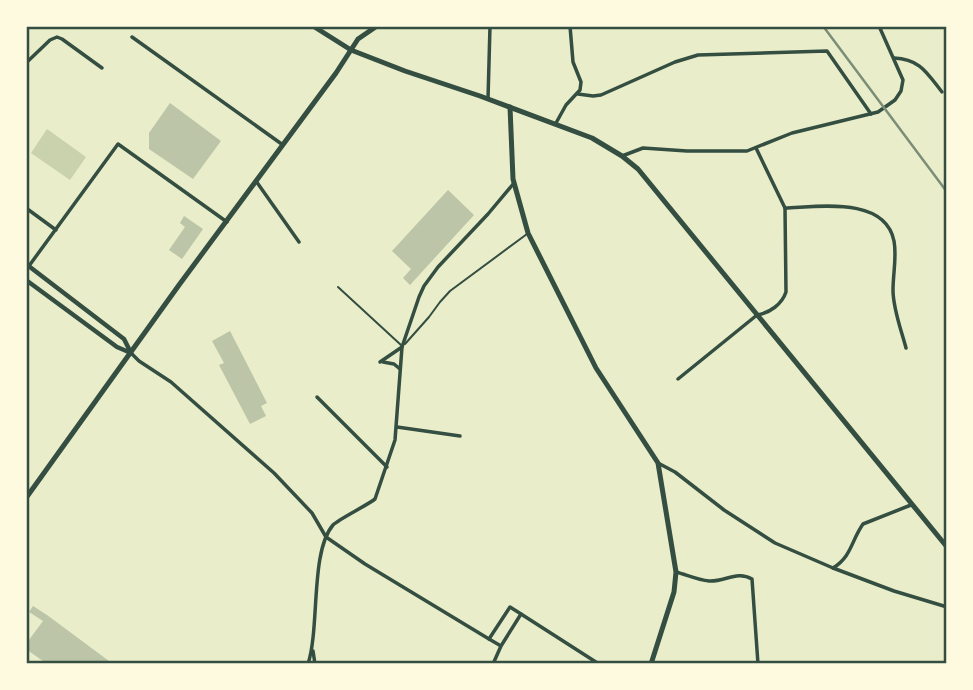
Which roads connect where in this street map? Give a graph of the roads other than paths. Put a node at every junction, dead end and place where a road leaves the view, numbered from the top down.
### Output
1 (313, 26) edge
2 (377, 26) edge
3 (490, 26) edge
4 (570, 26) edge
5 (879, 26) edge
6 (132, 37) dead end
7 (351, 50) junction
8 (894, 58) junction
9 (26, 64) edge
10 (102, 68) dead end
11 (942, 92) dead end
12 (578, 94) junction
13 (488, 99) junction
14 (510, 107) junction
15 (871, 114) junction
16 (556, 123) junction
17 (283, 145) junction
18 (756, 148) junction
19 (622, 156) junction
20 (256, 181) junction
21 (513, 183) junction
22 (26, 208) edge
23 (785, 208) junction
24 (227, 222) junction
25 (56, 230) junction
26 (528, 233) junction
27 (299, 242) dead end
28 (27, 267) edge
29 (26, 280) edge
30 (338, 287) dead end
31 (757, 315) junction
32 (402, 347) junction
33 (906, 348) dead end
34 (131, 353) junction
35 (400, 369) junction
36 (678, 379) dead end
37 (317, 397) dead end
38 (396, 427) junction
39 (460, 436) dead end
40 (658, 463) junction
41 (387, 467) junction
42 (26, 498) edge
43 (913, 505) junction
44 (326, 537) junction
45 (947, 547) edge
46 (833, 568) junction
47 (676, 572) junction
48 (947, 607) edge
49 (521, 614) junction
50 (489, 639) junction
51 (501, 646) junction
52 (313, 649) junction
53 (308, 664) edge
54 (315, 664) edge
55 (493, 664) edge
56 (599, 664) edge
57 (651, 664) edge
58 (758, 664) edge

1 - 7 main road
2 - 7 main road
3 - 13 street
4 - 12 street
5 - 8 street
6 - 17 street
7 - 13 main road
7 - 17 main road
8 - 11 street
8 - 15 street
9 - 10 street
12 - 15 street
12 - 16 street
13 - 14 main road
14 - 16 main road
14 - 21 main road
15 - 18 street
16 - 19 main road
17 - 20 main road
18 - 19 street
18 - 23 street
19 - 31 main road
20 - 24 main road
20 - 27 street
21 - 26 main road
21 - 32 street
22 - 25 street
23 - 31 street
23 - 33 street
24 - 25 street
24 - 34 main road
25 - 28 street
26 - 32 lane
26 - 40 main road
28 - 34 street
29 - 34 street
30 - 32 lane
31 - 36 street
31 - 43 main road
32 - 35 street
32 - 35 street
34 - 42 main road
34 - 44 street
35 - 38 street
37 - 41 street
38 - 39 street
38 - 41 street
40 - 46 street
40 - 47 main road
41 - 44 street
43 - 45 main road
43 - 46 street
44 - 50 street
44 - 52 street
46 - 48 street
47 - 57 main road
47 - 58 street
49 - 50 street
49 - 51 street
49 - 56 street
50 - 51 street
51 - 55 street
52 - 53 street
52 - 54 street

